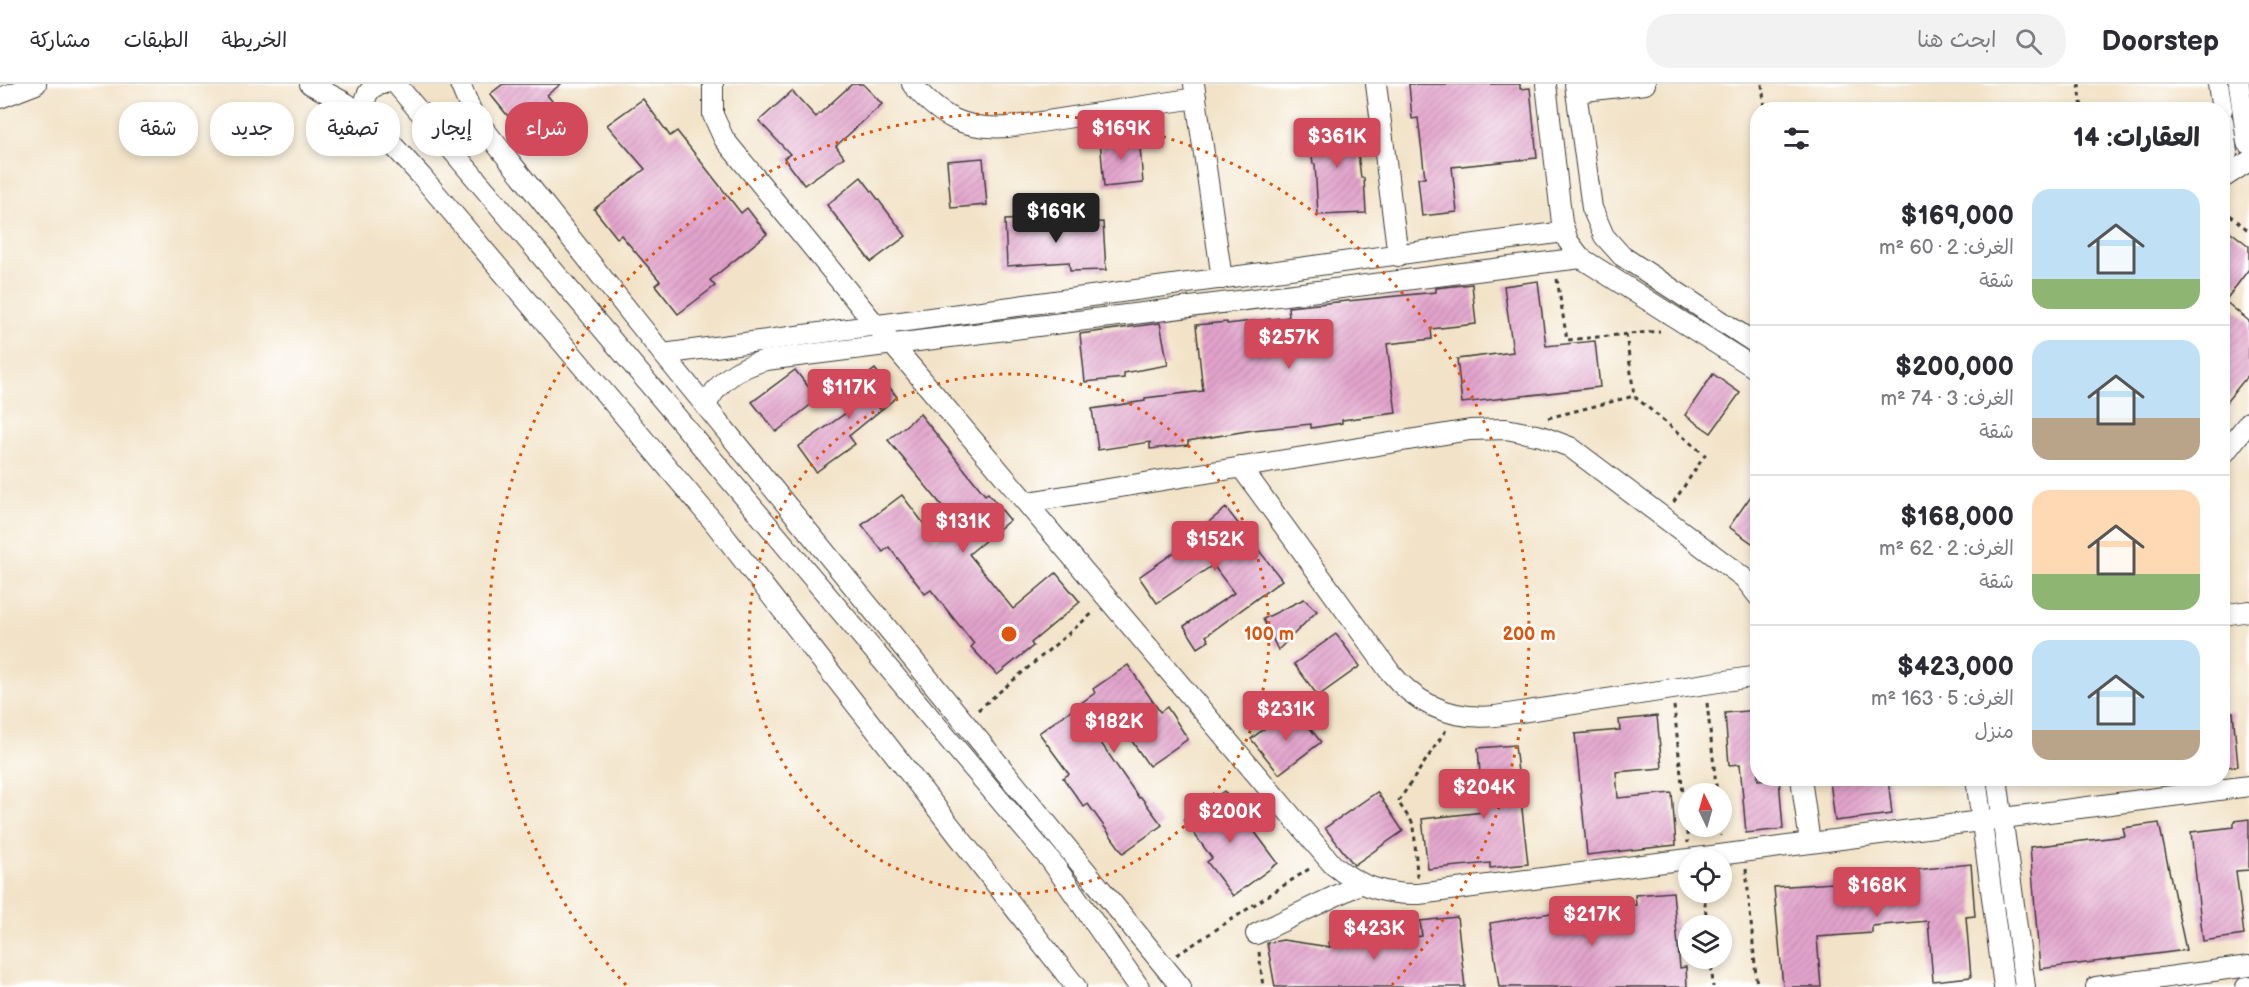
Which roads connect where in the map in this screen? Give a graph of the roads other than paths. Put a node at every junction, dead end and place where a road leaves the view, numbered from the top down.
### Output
1 (36, 84) edge
2 (310, 84) edge
3 (460, 84) edge
4 (712, 84) edge
5 (912, 84) edge
6 (1377, 84) edge
7 (1546, 84) edge
8 (1645, 84) edge
9 (2218, 84) edge
10 (2239, 84) edge
11 (392, 85) edge
12 (1576, 88) edge
13 (1195, 91) edge
14 (0, 98) edge
15 (344, 102) edge
16 (364, 102) edge
17 (2221, 102) edge
18 (2248, 149) edge
19 (400, 153) edge
20 (2230, 153) edge
21 (2230, 170) edge
22 (1564, 232) junction
23 (1398, 256) junction
24 (1581, 258) junction
25 (1222, 279) junction
26 (1080, 298) junction
27 (1083, 320) junction
28 (875, 324) junction
29 (1750, 340) edge
30 (891, 342) junction
31 (663, 354) junction
32 (1750, 365) edge
33 (706, 406) junction
34 (2249, 422) edge
35 (2230, 445) edge
36 (1241, 467) junction
37 (1028, 502) junction
38 (1750, 586) edge
39 (2249, 611) edge
40 (2230, 614) edge
41 (1750, 677) edge
42 (1803, 786) edge
43 (1977, 786) edge
44 (1998, 786) edge
45 (2249, 786) edge
46 (2165, 788) edge
47 (2002, 819) junction
48 (1981, 822) junction
49 (1810, 843) junction
50 (1068, 848) junction
51 (1732, 854) edge
52 (1678, 861) edge
53 (1052, 862) junction
54 (1360, 884) junction
55 (1256, 934) dead end
56 (2249, 966) edge
57 (1076, 987) edge
58 (1139, 987) edge
59 (1181, 987) edge
60 (2004, 987) edge
61 (2025, 987) edge
62 (2096, 987) edge

1 - 14 street
2 - 15 street
3 - 31 street
4 - 28 street
5 - 13 street
6 - 23 street
7 - 22 street
8 - 12 street
9 - 17 street
10 - 18 street
11 - 16 street
11 - 53 street
12 - 29 street
13 - 25 street
18 - 20 street
18 - 21 street
19 - 57 street
22 - 23 street
22 - 24 street
23 - 25 street
24 - 27 street
24 - 32 street
25 - 26 street
26 - 27 street
26 - 28 street
27 - 30 street
28 - 30 street
28 - 31 street
30 - 33 street
30 - 37 street
31 - 33 street
33 - 50 street
34 - 35 street
36 - 37 street
36 - 38 street
36 - 41 street
37 - 54 street
39 - 40 street
42 - 49 street
43 - 48 street
44 - 47 street
45 - 46 street
46 - 47 street
47 - 48 street
47 - 61 street
48 - 49 street
48 - 60 street
49 - 51 street
50 - 53 street
50 - 59 street
52 - 54 street
53 - 58 street
54 - 55 street
56 - 62 street

